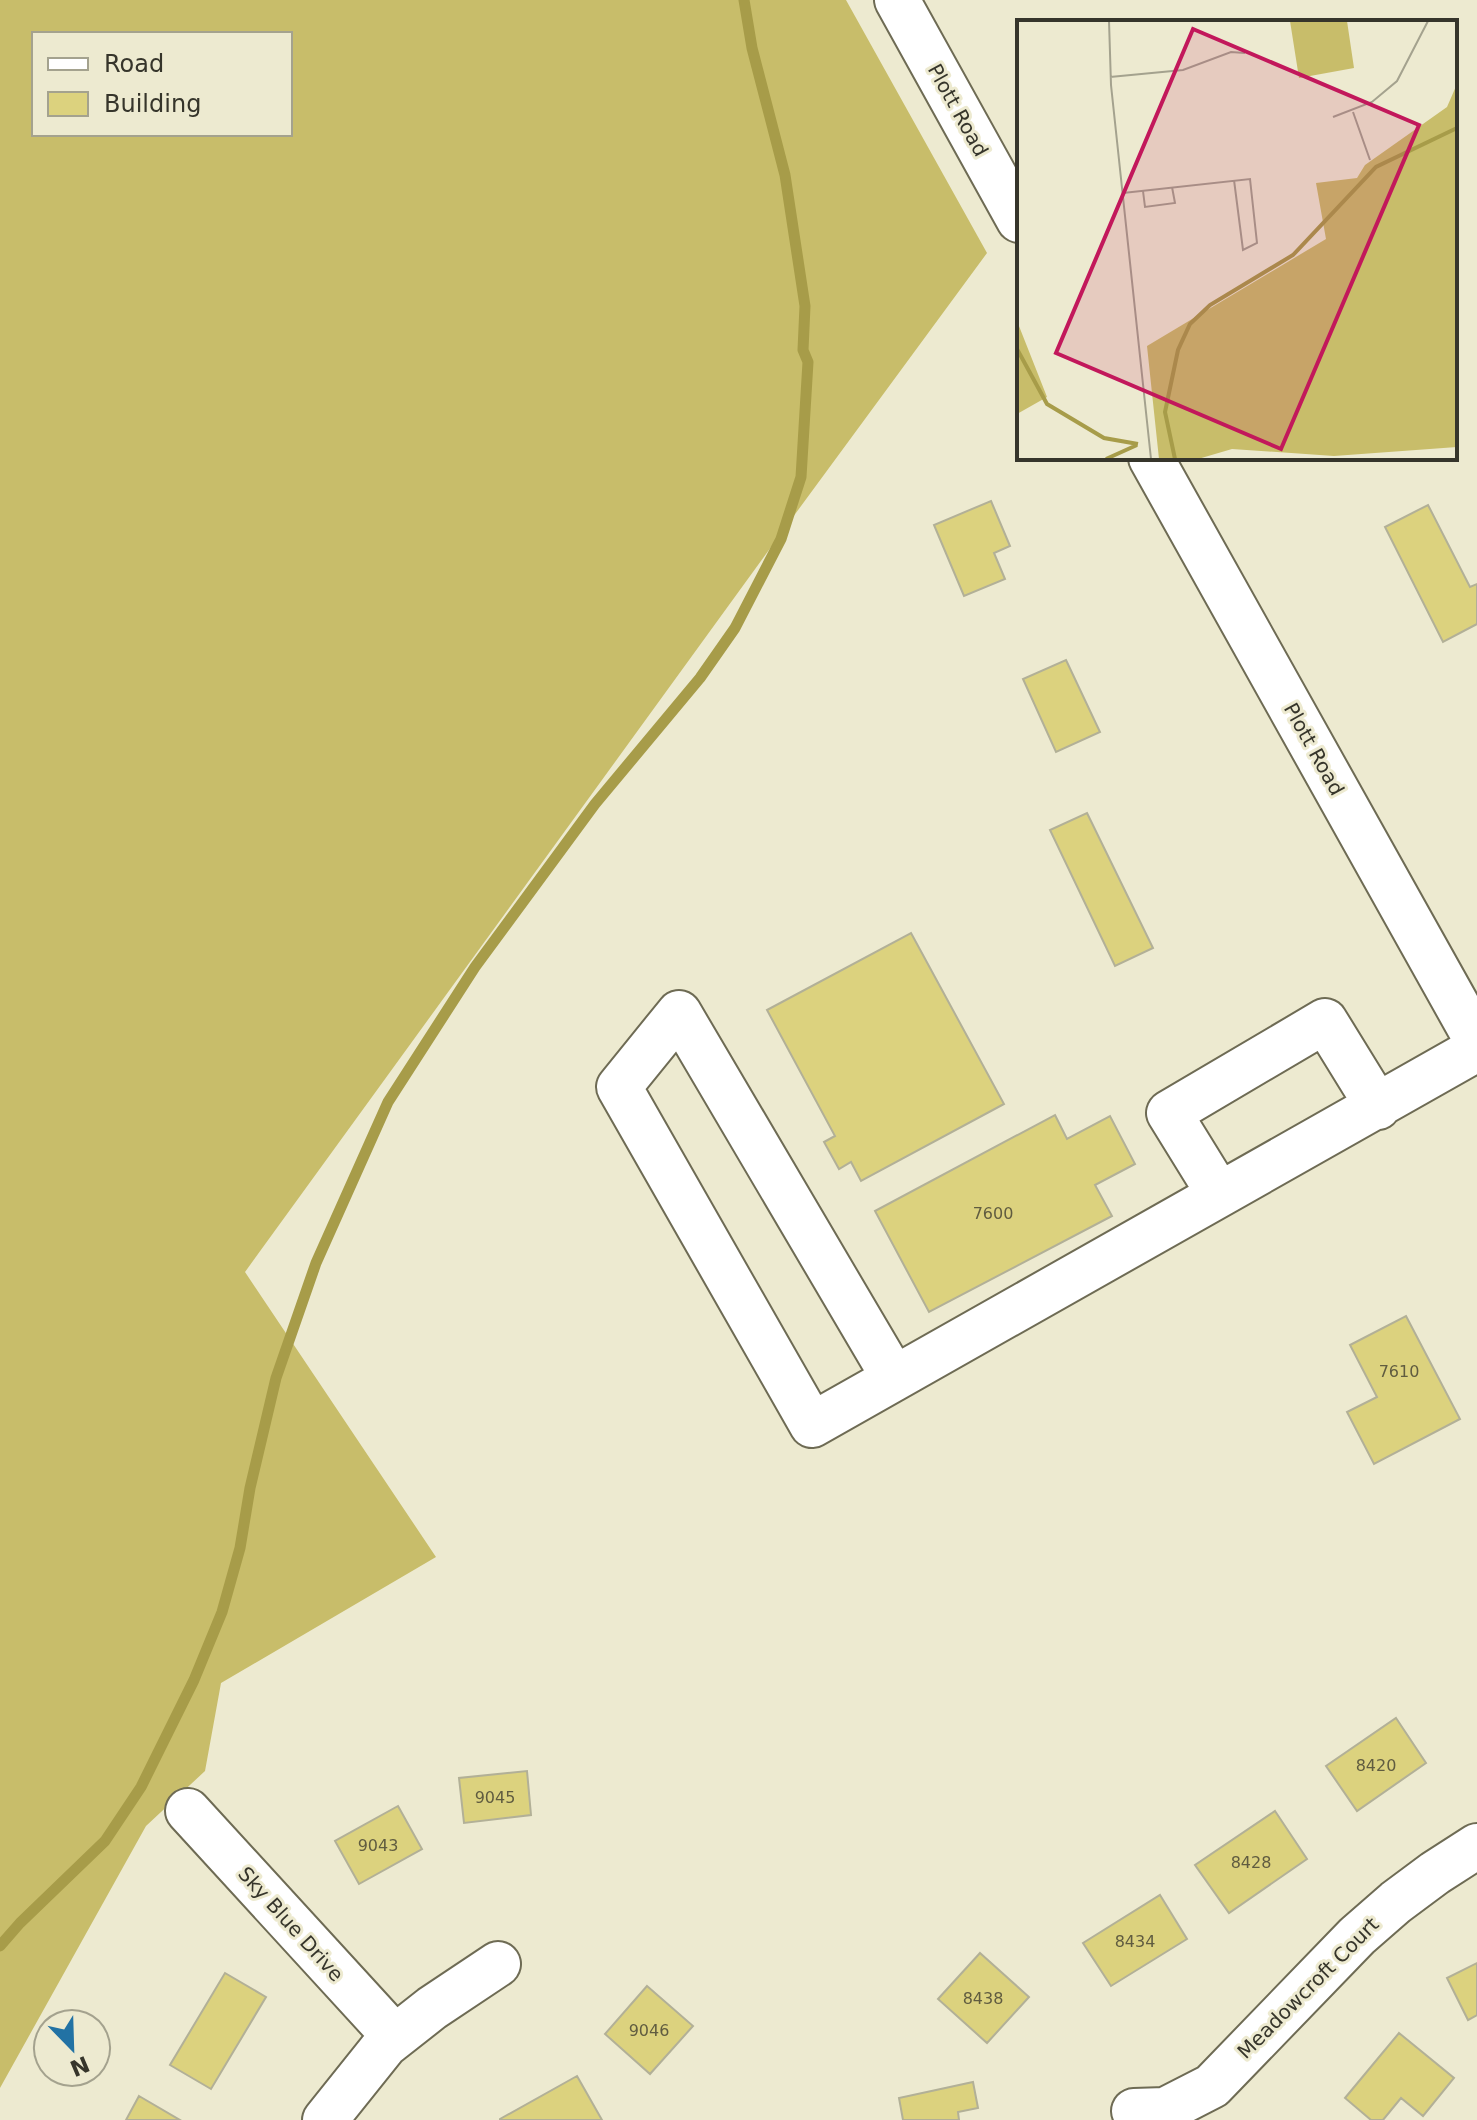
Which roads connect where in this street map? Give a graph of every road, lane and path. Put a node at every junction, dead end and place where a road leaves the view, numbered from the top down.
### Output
1 (897, 0) edge
2 (1017, 216) edge
3 (1152, 460) edge
4 (1477, 1041) edge
5 (1477, 1049) edge
6 (1378, 1107) junction
7 (1219, 1194) junction
8 (894, 1378) junction
9 (188, 1811) dead end
10 (1477, 1846) edge
11 (498, 1964) dead end
12 (395, 2037) junction
13 (1134, 2111) dead end
14 (325, 2120) edge

1 - 2 street, Plott Road
3 - 4 street, Plott Road
5 - 6 street
6 - 7 street
6 - 7 street
7 - 8 street
8 - 8 street
9 - 12 street, Sky Blue Drive
10 - 13 street, Meadowcroft Court
11 - 12 street
12 - 14 street

